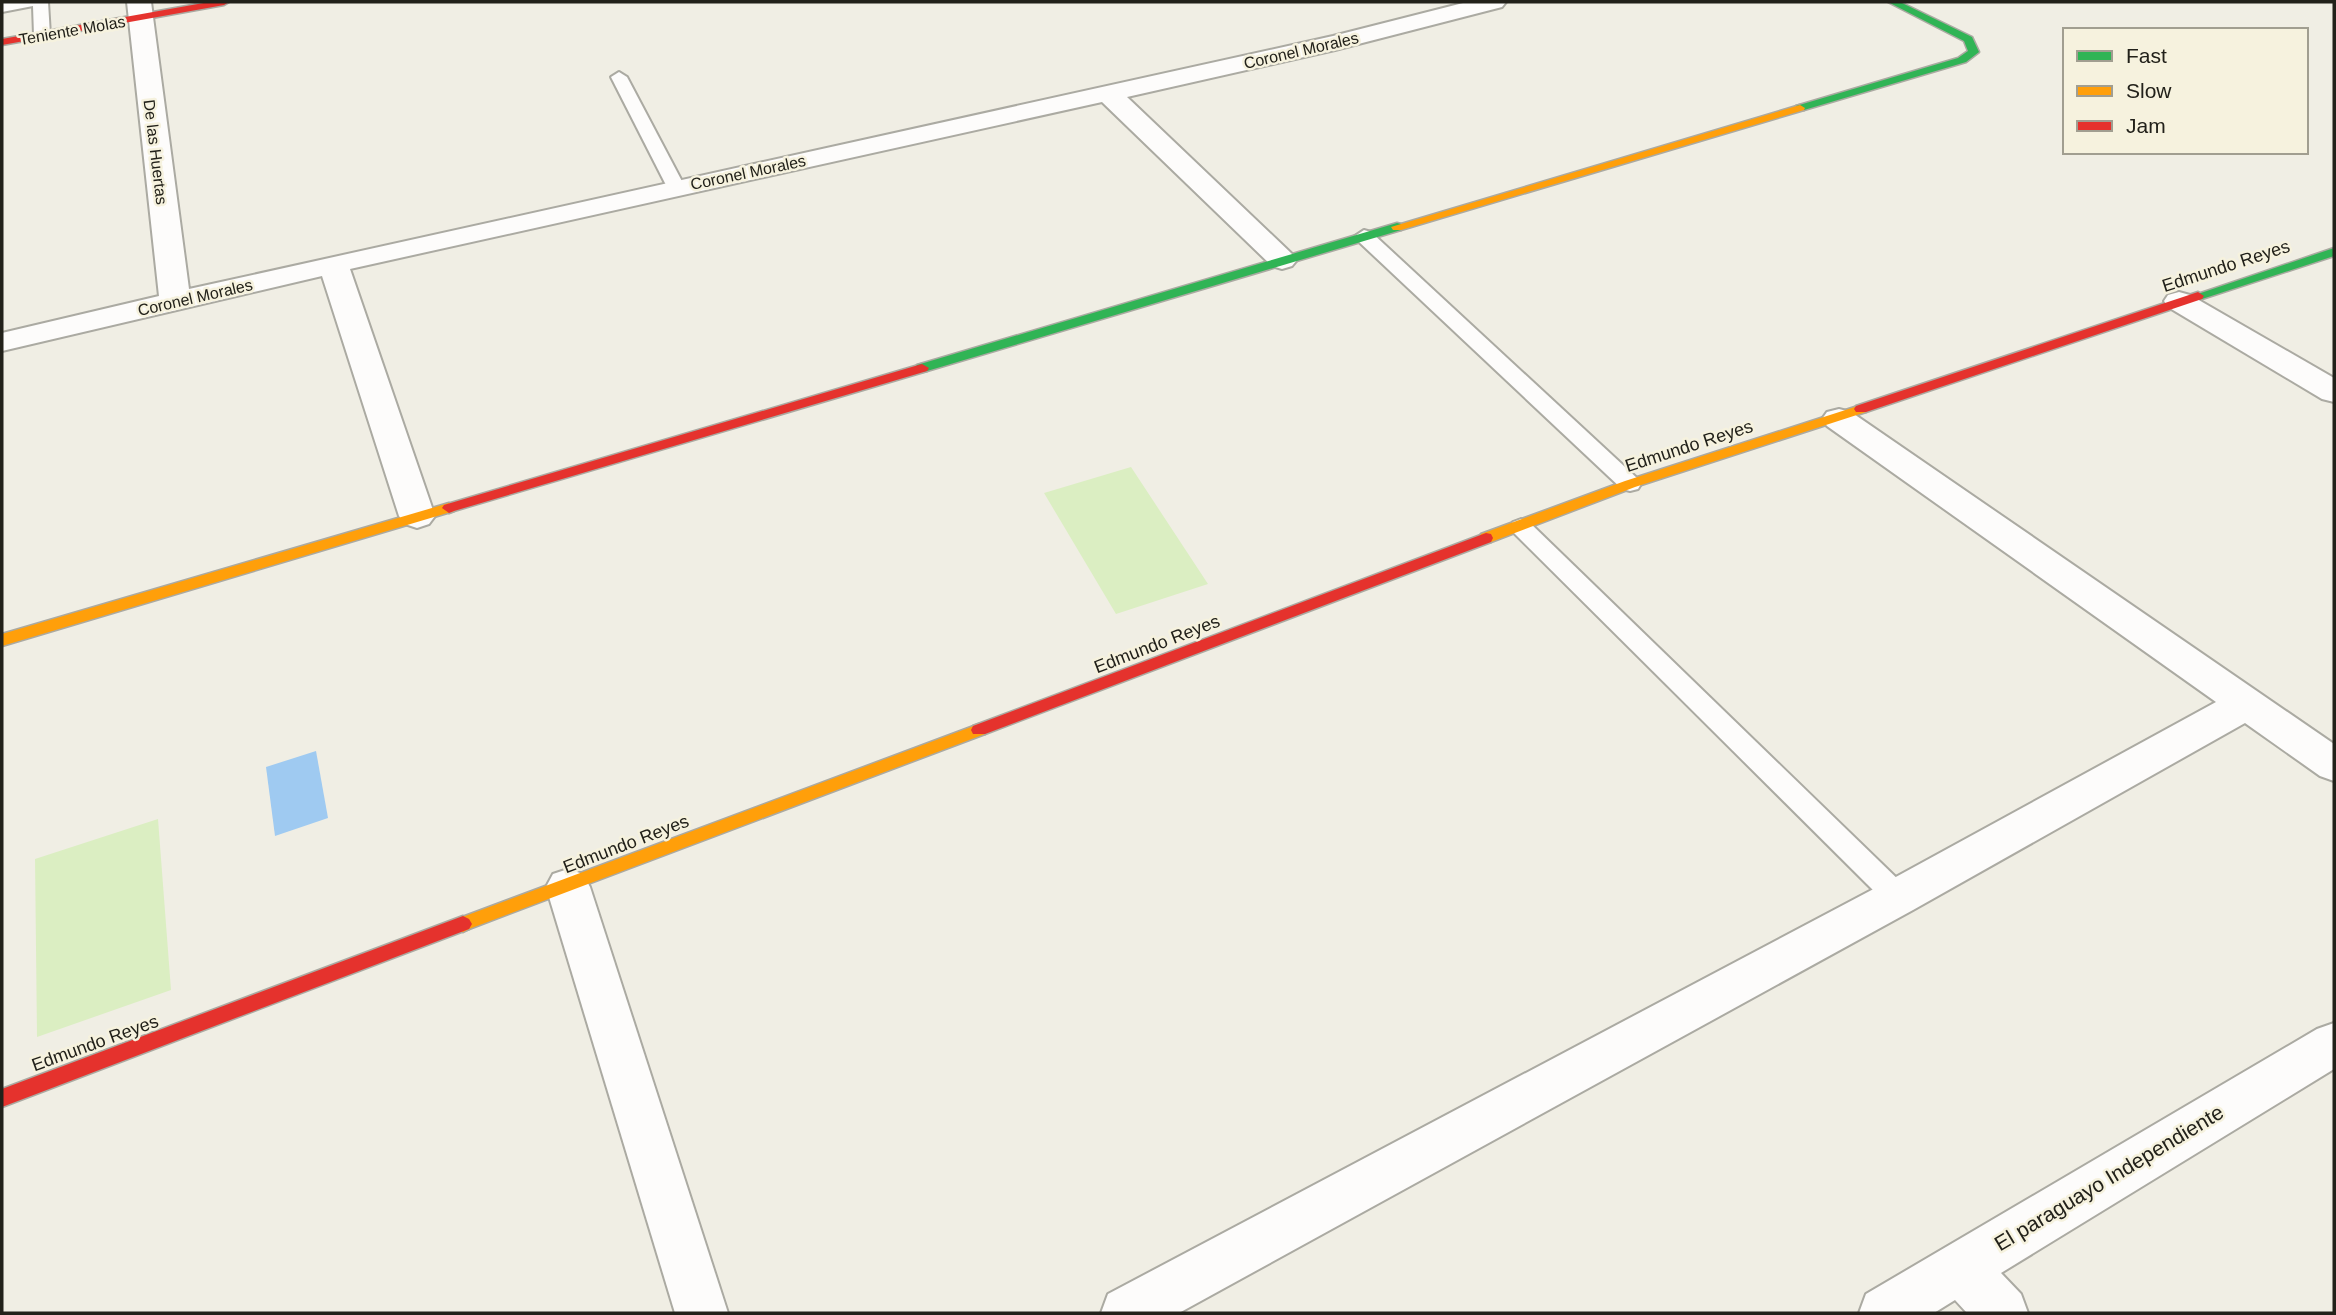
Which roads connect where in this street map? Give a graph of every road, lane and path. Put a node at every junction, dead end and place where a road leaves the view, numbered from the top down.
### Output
1 (33, 2) edge
2 (41, 2) edge
3 (224, 2) edge
4 (1494, 2) edge
5 (1893, 2) edge
6 (2, 7) edge
7 (139, 10) edge
8 (41, 36) junction
9 (2, 42) edge
10 (619, 77) dead end
11 (1109, 94) junction
12 (677, 187) junction
13 (1364, 236) junction
14 (2334, 252) edge
15 (1282, 260) junction
16 (333, 264) junction
17 (175, 301) junction
18 (2179, 301) junction
19 (2, 342) edge
20 (2334, 392) edge
21 (1839, 419) junction
22 (1630, 484) junction
23 (417, 516) junction
24 (1521, 527) junction
25 (2, 640) edge
26 (2246, 704) junction
27 (2334, 765) edge
28 (568, 887) junction
29 (1898, 897) junction
30 (2334, 1044) edge
31 (2, 1098) edge
32 (1961, 1267) junction
33 (702, 1313) edge
34 (1127, 1313) edge
35 (1885, 1313) edge
36 (2002, 1313) edge

1 - 6 lane
2 - 8 lane
3 - 7 street, Teniente Molas
4 - 11 street, Coronel Morales
5 - 13 street
7 - 8 street, Teniente Molas
7 - 17 street, De las Huertas
8 - 9 street, Teniente Molas
10 - 12 lane
11 - 12 street, Coronel Morales
11 - 15 street
12 - 16 street, Coronel Morales
13 - 15 street
13 - 22 lane
14 - 18 street, Edmundo Reyes
15 - 23 street
16 - 17 street, Coronel Morales
16 - 23 street
17 - 19 street, Coronel Morales
18 - 20 street
18 - 21 street, Edmundo Reyes
21 - 22 street, Edmundo Reyes
21 - 26 street
22 - 24 street, Edmundo Reyes
23 - 25 street
24 - 28 street, Edmundo Reyes
24 - 29 lane
26 - 27 street
26 - 29 street
28 - 31 street, Edmundo Reyes
28 - 33 street
29 - 34 street
30 - 32 street, El paraguayo Independiente
32 - 35 street, El paraguayo Independiente
32 - 36 street

